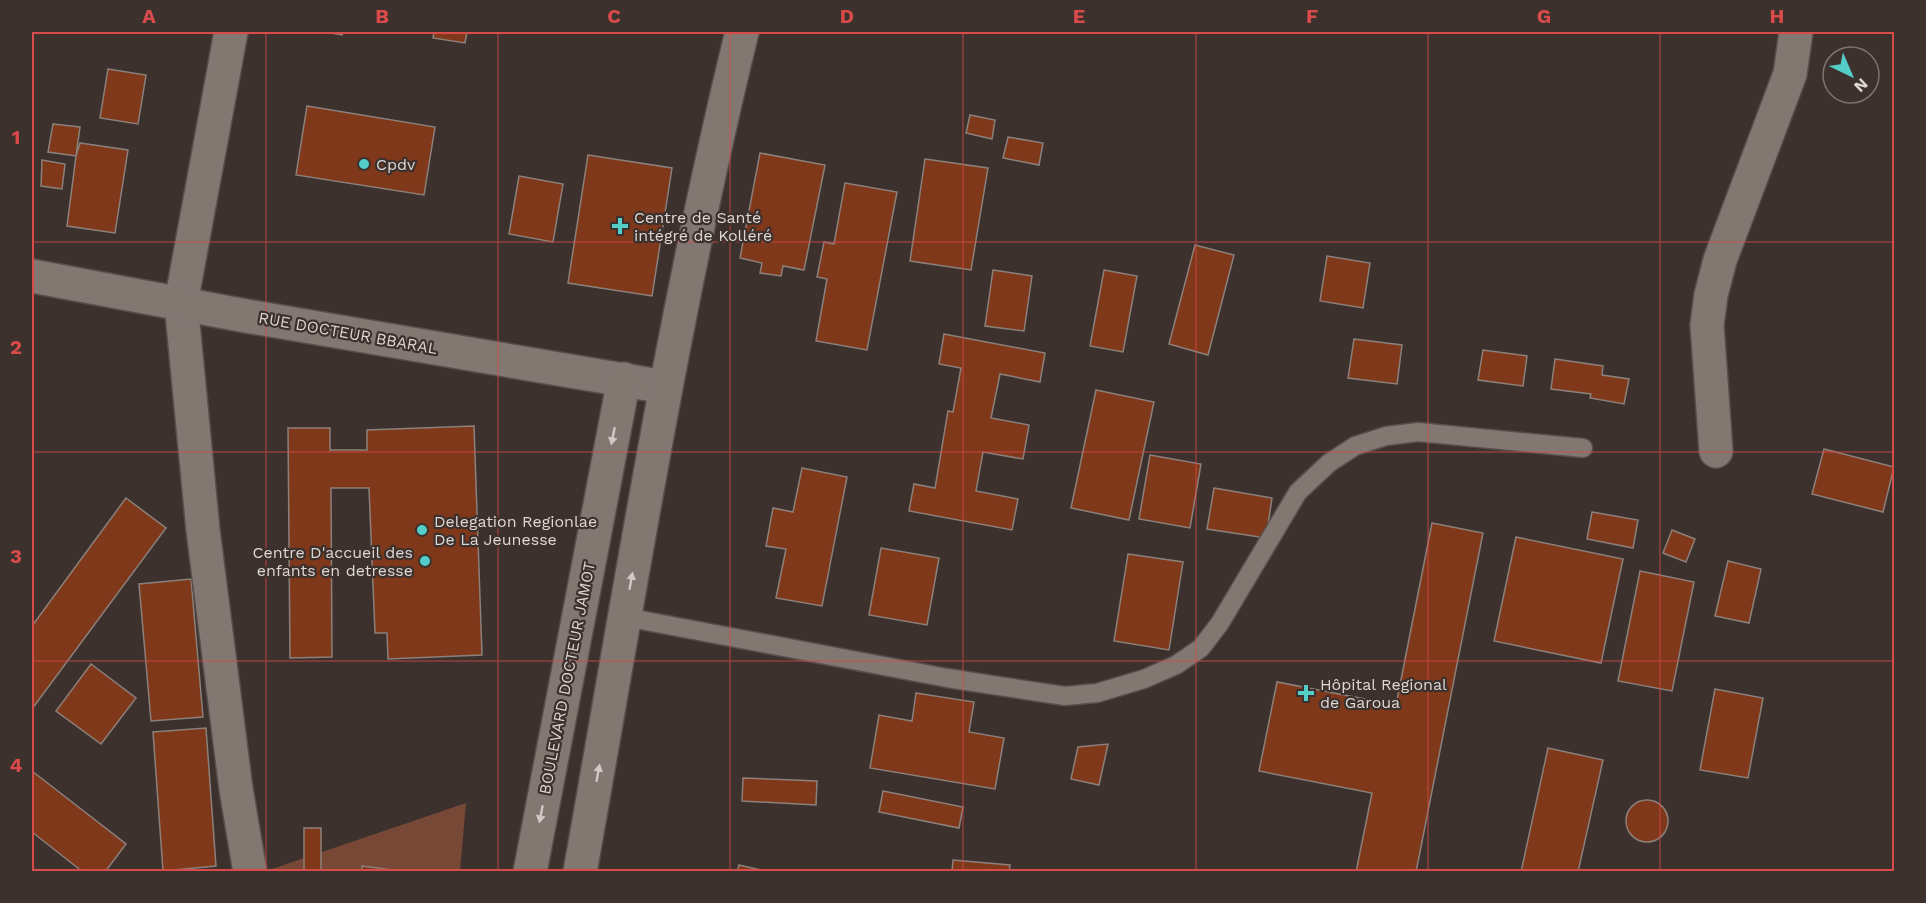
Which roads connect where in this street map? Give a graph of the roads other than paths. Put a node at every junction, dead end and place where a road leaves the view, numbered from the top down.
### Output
1 (231, 32) edge
2 (742, 32) edge
3 (1796, 32) edge
4 (34, 275) edge
5 (181, 303) junction
6 (624, 379) junction
7 (665, 387) junction
8 (1583, 448) dead end
9 (1716, 451) dead end
10 (625, 617) junction
11 (250, 872) edge
12 (530, 872) edge
13 (580, 872) edge

1 - 5 street
2 - 7 street
3 - 9 street
4 - 5 street, RUE DOCTEUR BBARAL
5 - 6 street, RUE DOCTEUR BBARAL
5 - 11 street
6 - 7 street, RUE DOCTEUR BBARAL
6 -> 12 street, BOULEVARD DOCTEUR JAMOT
10 -> 7 street
8 - 10 lane
13 -> 10 street

